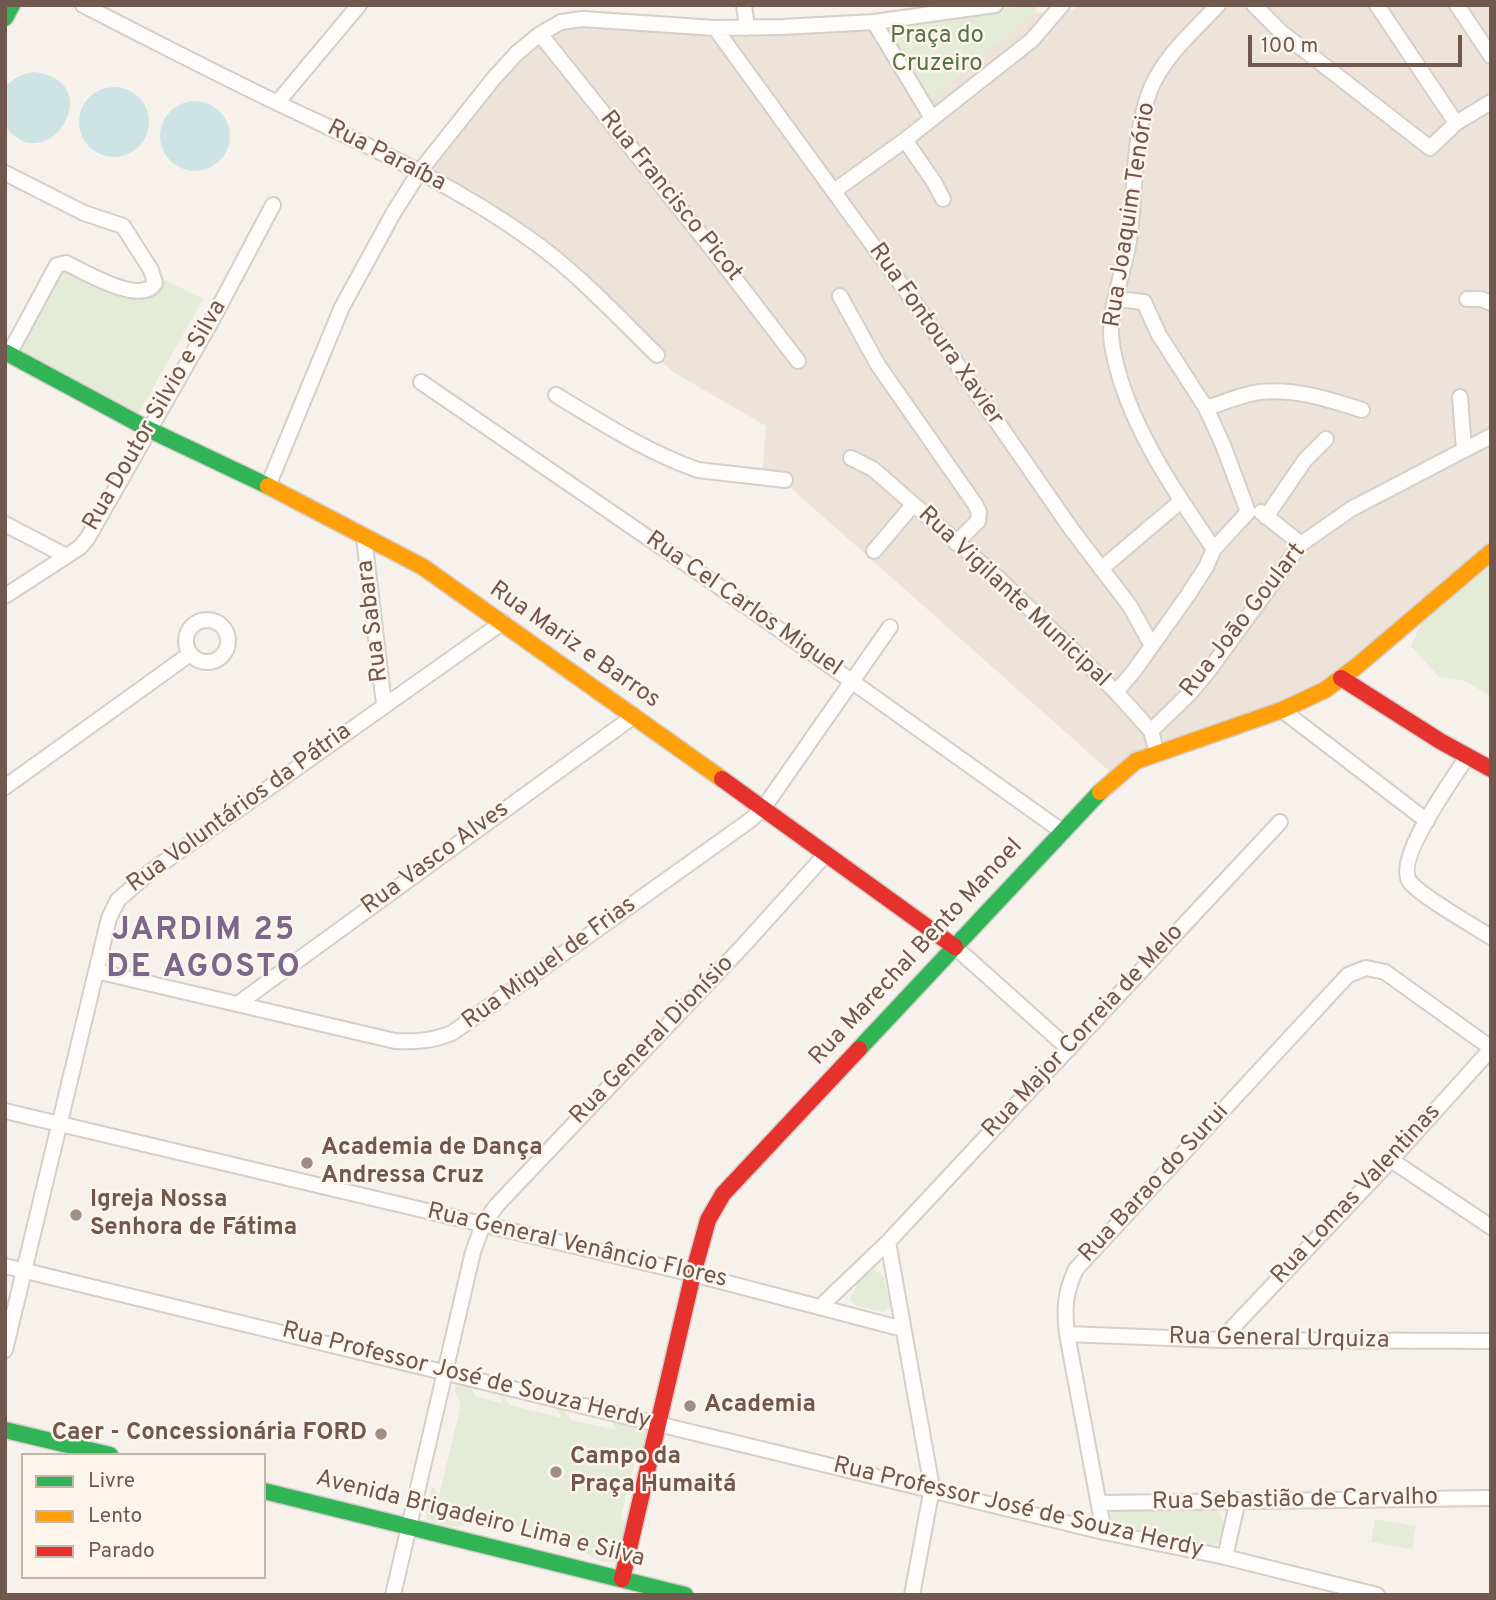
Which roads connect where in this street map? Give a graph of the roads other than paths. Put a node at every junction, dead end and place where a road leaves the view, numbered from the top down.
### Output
1 (12, 5) edge
2 (83, 5) edge
3 (359, 5) edge
4 (744, 5) edge
5 (995, 5) edge
6 (1062, 5) edge
7 (1218, 5) edge
8 (1254, 5) edge
9 (1377, 5) edge
10 (1457, 5) edge
11 (5, 18) edge
12 (874, 22) junction
13 (715, 28) junction
14 (747, 28) junction
15 (540, 34) junction
16 (1491, 56) edge
17 (1491, 102) edge
18 (277, 103) junction
19 (932, 118) junction
20 (1456, 123) junction
21 (905, 140) junction
22 (420, 171) junction
23 (5, 173) edge
24 (834, 191) junction
25 (943, 199) dead end
26 (273, 205) dead end
27 (840, 296) dead end
28 (1116, 299) junction
29 (1467, 299) dead end
30 (1491, 303) edge
31 (7, 353) edge
32 (657, 355) dead end
33 (798, 361) dead end
34 (421, 382) dead end
35 (555, 395) dead end
36 (1460, 397) dead end
37 (1206, 408) junction
38 (1362, 410) dead end
39 (150, 429) junction
40 (1491, 436) edge
41 (1326, 439) dead end
42 (1464, 450) junction
43 (851, 458) dead end
44 (785, 480) dead end
45 (268, 486) junction
46 (1181, 501) junction
47 (913, 505) junction
48 (1248, 512) junction
49 (1266, 517) junction
50 (5, 524) edge
51 (364, 538) junction
52 (956, 543) junction
53 (1301, 544) junction
54 (1214, 549) junction
55 (874, 551) dead end
56 (1491, 552) edge
57 (66, 556) junction
58 (1101, 569) junction
59 (5, 596) edge
60 (503, 622) junction
61 (890, 627) dead end
62 (1151, 645) junction
63 (190, 654) dead end
64 (1341, 678) junction
65 (852, 681) junction
66 (1116, 692) junction
67 (384, 704) junction
68 (1282, 710) junction
69 (634, 716) junction
70 (1151, 731) junction
71 (1157, 753) junction
72 (1467, 757) junction
73 (1491, 769) edge
74 (5, 787) edge
75 (762, 810) junction
76 (1427, 821) junction
77 (1280, 822) dead end
78 (1063, 832) junction
79 (825, 855) junction
80 (1491, 937) edge
81 (956, 947) junction
82 (96, 971) junction
83 (239, 1003) junction
84 (1491, 1048) edge
85 (1069, 1049) junction
86 (5, 1111) edge
87 (59, 1125) junction
88 (1391, 1160) junction
89 (483, 1224) junction
90 (1491, 1227) edge
91 (888, 1242) junction
92 (5, 1266) edge
93 (25, 1271) junction
94 (693, 1274) junction
95 (820, 1307) junction
96 (903, 1329) junction
97 (1067, 1334) junction
98 (1221, 1340) junction
99 (1491, 1341) edge
100 (5, 1350) edge
101 (445, 1371) junction
102 (657, 1424) junction
103 (5, 1430) edge
104 (102, 1453) edge
105 (932, 1488) junction
106 (266, 1492) edge
107 (1491, 1498) edge
108 (1238, 1500) junction
109 (1099, 1503) junction
110 (410, 1528) junction
111 (1104, 1532) junction
112 (1225, 1557) junction
113 (621, 1579) junction
114 (393, 1595) edge
115 (685, 1595) edge
116 (912, 1595) edge
117 (1377, 1595) edge

1 - 11 main road
2 - 18 street, Rua Paraíba
3 - 18 street
4 - 14 street
5 - 12 street
6 - 19 street
7 - 28 street, Rua Joaquim Tenório
8 - 20 street
9 - 20 street
10 - 16 street
12 - 14 street
12 - 19 street
13 - 14 street
13 - 15 street
13 - 24 street, Rua Fontoura Xavier
15 - 22 street
15 - 33 street, Rua Francisco Picot
17 - 20 street
18 - 22 street, Rua Paraíba
19 - 21 street
21 - 24 street
21 - 25 street
22 - 32 street, Rua Paraíba
22 - 45 street
23 - 31 street
24 - 58 street, Rua Fontoura Xavier
26 - 39 street, Rua Doutor Silvio e Silva
27 - 52 street
28 - 37 street
28 - 46 street, Rua Joaquim Tenório
29 - 30 street
31 - 39 main road, Rua Mariz e Barros
34 - 65 street, Rua Cel Carlos Miguel
35 - 44 street
36 - 42 street
37 - 38 street
37 - 48 street
39 - 45 main road, Rua Mariz e Barros
39 - 57 street, Rua Doutor Silvio e Silva
40 - 42 street, Rua Joāo Goulart
41 - 49 street
42 - 53 street, Rua Joāo Goulart
43 - 47 street, Rua Vigilante Municipal
45 - 51 main road, Rua Mariz e Barros
46 - 54 street, Rua Joaquim Tenório
46 - 58 street
47 - 52 street, Rua Vigilante Municipal
47 - 55 street
48 - 49 street
48 - 54 street
49 - 53 street
50 - 57 street
51 - 60 main road, Rua Mariz e Barros
51 - 67 street, Rua Sabara
52 - 66 street, Rua Vigilante Municipal
53 - 70 street, Rua Joāo Goulart
54 - 62 street
56 - 64 main road, Rua Marechal Bento Manoel
57 - 59 street, Rua Doutor Silvio e Silva
58 - 62 street, Rua Fontoura Xavier
60 - 67 street, Rua Voluntários da Pátria
60 - 69 main road, Rua Mariz e Barros
61 - 65 street, Rua Miguel de Frias
62 - 66 street
63 - 74 street
64 - 68 main road, Rua Marechal Bento Manoel
64 - 72 main road
65 - 75 street, Rua Miguel de Frias
65 - 78 street, Rua Cel Carlos Miguel
66 - 70 street, Rua Vigilante Municipal
67 - 82 street, Rua Voluntários da Pátria
68 - 71 main road, Rua Marechal Bento Manoel
68 - 76 street
69 - 75 main road, Rua Mariz e Barros
69 - 83 street, Rua Vasco Alves
70 - 71 street, Rua Vigilante Municipal
71 - 78 main road, Rua Marechal Bento Manoel
72 - 73 main road
72 - 76 street
75 - 79 main road, Rua Mariz e Barros
75 - 83 street, Rua Miguel de Frias
76 - 80 street
77 - 85 street, Rua Major Correia de Melo
78 - 81 main road, Rua Marechal Bento Manoel
79 - 81 main road, Rua Mariz e Barros
79 - 89 street, Rua General Dionísio
81 - 85 street, Rua Mariz e Barros
81 - 94 main road, Rua Marechal Bento Manoel
82 - 83 street, Rua Miguel de Frias
82 - 87 street, Rua Voluntários da Pátria
84 - 88 street, Rua Lomas Valentinas
84 - 97 street, Rua Barao do Surui
85 - 91 street, Rua Major Correia de Melo
86 - 87 street, Rua General Venâncio Flores
87 - 89 street, Rua General Venâncio Flores
87 - 93 street, Rua Voluntários da Pátria
88 - 90 street
88 - 98 street, Rua Lomas Valentinas
89 - 94 street, Rua General Venâncio Flores
89 - 101 street, Rua General Dionísio
91 - 95 street, Rua Major Correia de Melo
91 - 96 street
92 - 93 street, Rua Professor José de Souza Herdy
93 - 100 street, Rua Voluntários da Pátria
93 - 101 street, Rua Professor José de Souza Herdy
94 - 95 street, Rua General Venâncio Flores
94 - 102 main road, Rua Marechal Bento Manoel
95 - 96 street, Rua General Venâncio Flores
96 - 105 street
97 - 98 street, Rua General Urquiza
97 - 109 street, Rua Barao do Surui
98 - 99 street, Rua General Urquiza
101 - 102 street, Rua Professor José de Souza Herdy
101 - 110 street, Rua General Dionísio
102 - 105 street, Rua Professor José de Souza Herdy
102 - 113 main road, Rua Marechal Bento Manoel
103 - 104 main road
105 - 111 street, Rua Professor José de Souza Herdy
105 - 116 street
106 - 110 main road, Avenida Brigadeiro Lima e Silva
107 - 108 street, Rua Sebastião de Carvalho
108 - 109 street, Rua Sebastião de Carvalho
108 - 112 street
109 - 111 street, Rua Barao do Surui
110 - 113 main road, Avenida Brigadeiro Lima e Silva
110 - 114 street, Rua General Dionísio
111 - 112 street, Rua Professor José de Souza Herdy
112 - 117 street, Rua Professor José de Souza Herdy
113 - 115 main road, Avenida Brigadeiro Lima e Silva

